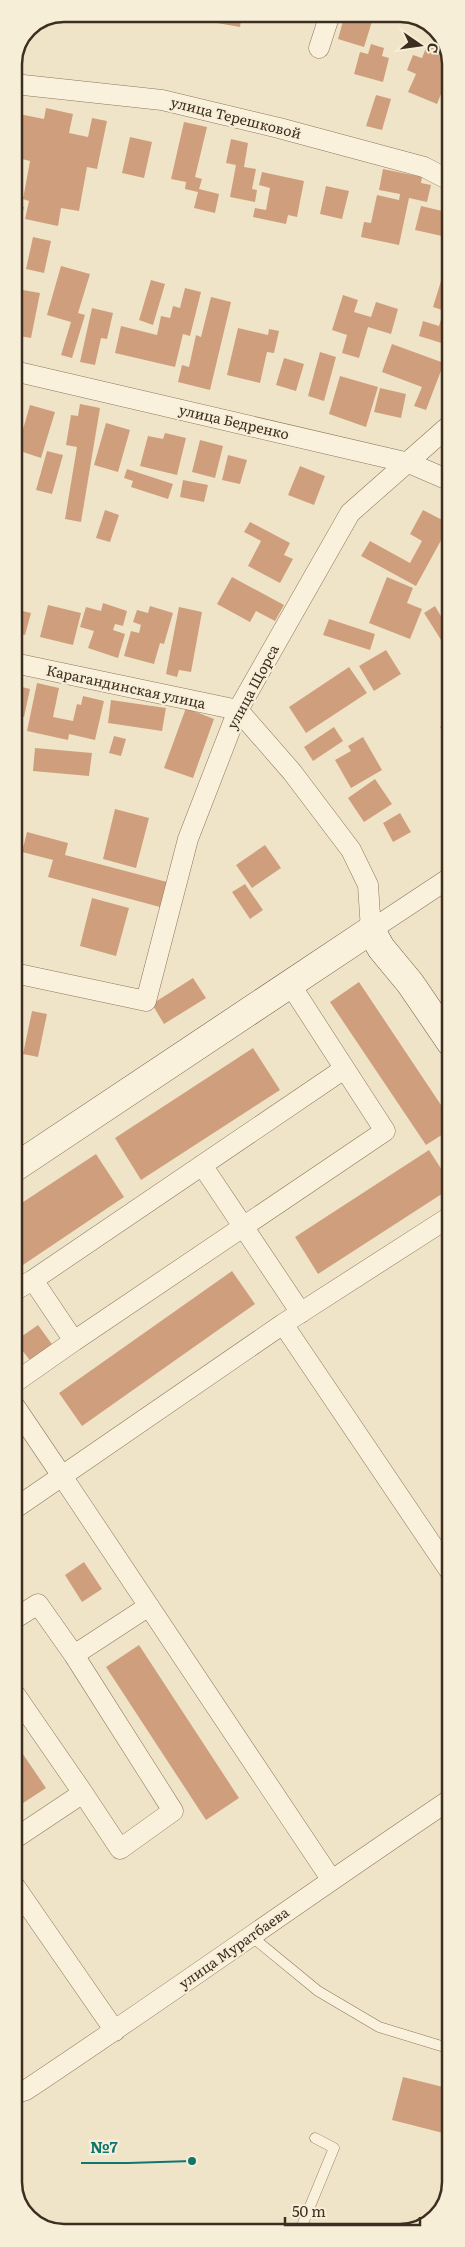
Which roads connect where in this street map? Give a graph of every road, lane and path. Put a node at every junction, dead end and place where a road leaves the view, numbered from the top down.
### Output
1 (327, 23) edge
2 (319, 48) dead end
3 (22, 85) edge
4 (442, 176) edge
5 (22, 373) edge
6 (442, 432) edge
7 (409, 463) junction
8 (442, 478) edge
9 (22, 665) edge
10 (238, 710) junction
11 (442, 883) edge
12 (371, 930) junction
13 (22, 975) edge
14 (290, 984) junction
15 (442, 1030) edge
16 (344, 1069) junction
17 (23, 1162) edge
18 (202, 1165) junction
19 (442, 1222) edge
20 (243, 1227) junction
21 (33, 1280) junction
22 (23, 1286) edge
23 (301, 1313) junction
24 (283, 1324) junction
25 (74, 1342) junction
26 (23, 1377) edge
27 (23, 1418) edge
28 (62, 1476) junction
29 (23, 1503) edge
30 (442, 1560) edge
31 (148, 1606) junction
32 (23, 1614) edge
33 (74, 1655) junction
34 (23, 1706) edge
35 (83, 1793) junction
36 (442, 1805) edge
37 (23, 1833) edge
38 (331, 1880) junction
39 (23, 1898) edge
40 (251, 1936) junction
41 (115, 2031) junction
42 (442, 2046) edge
43 (23, 2091) edge
44 (315, 2138) dead end
45 (303, 2224) edge

1 - 2 street
3 - 4 street, улица Терешковой
5 - 7 street, улица Бедренко
6 - 7 street, улица Щорса
7 - 8 street, улица Бедренко
7 - 10 street, улица Щорса
9 - 10 street, Карагандинская улица
10 - 12 street
10 - 13 street, улица Щорса
11 - 12 street
12 - 14 street
12 - 15 street
14 - 16 street
14 - 17 street
16 - 18 street
16 - 20 street
18 - 20 street
18 - 21 street
19 - 23 street
20 - 23 street
20 - 25 street
21 - 22 street
21 - 25 street
23 - 24 street
24 - 28 street
24 - 30 street
25 - 26 street
27 - 28 street
28 - 29 street
28 - 31 street
31 - 33 street
31 - 38 street
32 - 33 street
33 - 35 street
34 - 35 street
35 - 37 street
36 - 38 street, улица Муратбаева
38 - 40 street, улица Муратбаева
39 - 41 street
40 - 41 street, улица Муратбаева
40 - 42 lane
41 - 43 street, улица Муратбаева
44 - 45 lane

